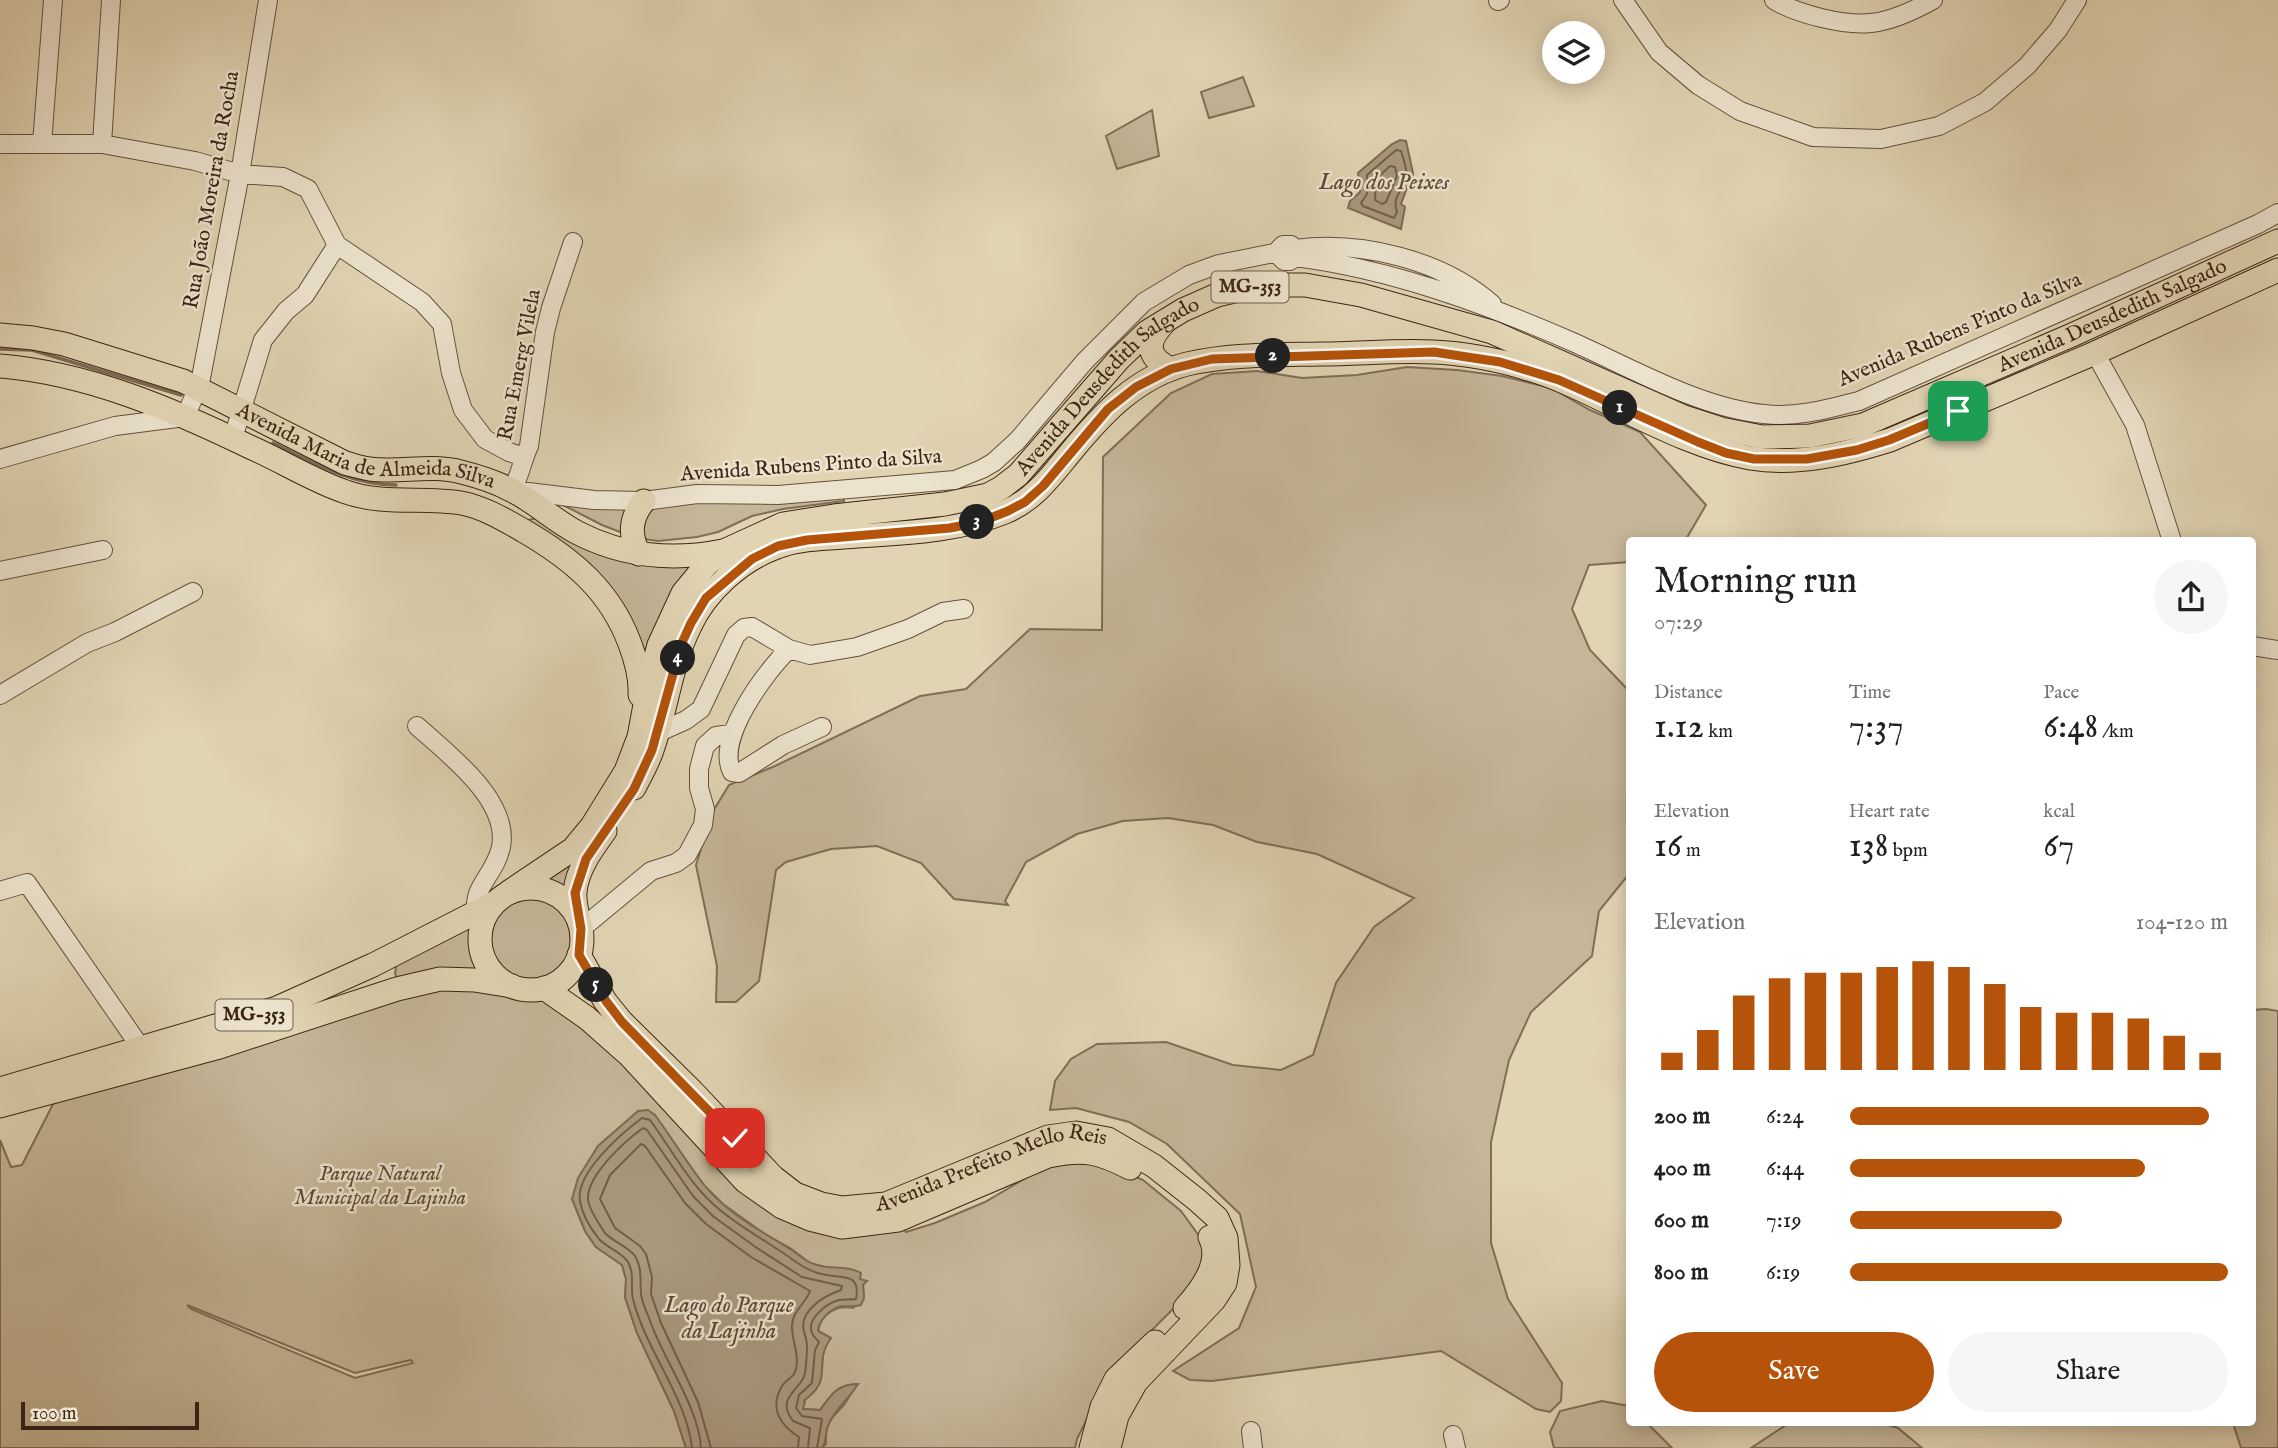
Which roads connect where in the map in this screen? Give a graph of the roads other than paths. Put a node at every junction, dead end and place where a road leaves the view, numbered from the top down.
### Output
1 (53, 0) edge
2 (111, 0) edge
3 (268, 0) edge
4 (1623, 0) edge
5 (1774, 0) edge
6 (1933, 0) edge
7 (2077, 0) edge
8 (0, 144) edge
9 (42, 144) junction
10 (102, 144) junction
11 (240, 174) junction
12 (2277, 213) edge
13 (2278, 241) edge
14 (573, 242) dead end
15 (337, 245) junction
16 (1288, 261) junction
17 (1428, 265) junction
18 (2278, 270) edge
19 (1420, 285) junction
20 (1166, 321) junction
21 (1496, 322) junction
22 (0, 335) edge
23 (1434, 352) junction
24 (2095, 353) junction
25 (0, 366) edge
26 (1171, 369) junction
27 (198, 388) junction
28 (242, 409) junction
29 (185, 417) junction
30 (233, 438) junction
31 (524, 457) junction
32 (0, 459) edge
33 (512, 490) junction
34 (421, 500) junction
35 (644, 501) junction
36 (547, 502) junction
37 (2171, 537) edge
38 (103, 550) dead end
39 (726, 550) junction
40 (639, 554) junction
41 (0, 571) edge
42 (193, 592) dead end
43 (964, 609) dead end
44 (2256, 647) edge
45 (789, 649) junction
46 (2278, 650) edge
47 (0, 695) edge
48 (417, 726) dead end
49 (822, 727) dead end
50 (731, 734) junction
51 (648, 735) junction
52 (0, 891) edge
53 (492, 903) junction
54 (580, 925) junction
55 (394, 954) junction
56 (579, 955) junction
57 (512, 986) junction
58 (544, 988) junction
59 (397, 989) junction
60 (141, 1048) junction
61 (0, 1088) edge
62 (0, 1107) edge
63 (1090, 1448) edge
64 (1109, 1448) edge

1 - 9 street
2 - 10 street
3 - 11 street, Rua João Moreira da Rocha
4 - 7 street
5 - 6 street
8 - 9 street
9 - 10 street
10 - 11 street
11 - 15 street
11 - 27 street, Rua João Moreira da Rocha
12 - 21 street, Avenida Rubens Pinto da Silva
13 - 21 main road, Avenida Deusdedith Salgado / MG-353
14 - 31 street, Rua Emerg Vilela
15 - 28 street
15 - 31 street, Rua Emerg Vilela
16 - 17 street, Avenida Rubens Pinto da Silva
16 - 19 street, Avenida Rubens Pinto da Silva
16 - 20 main road, Avenida Deusdedith Salgado / MG-353
16 - 21 main road, Avenida Deusdedith Salgado / MG-353
16 - 35 street, Avenida Rubens Pinto da Silva
17 - 19 street
17 - 21 street, Avenida Rubens Pinto da Silva
18 - 24 main road, Avenida Deusdedith Salgado / MG-353
19 - 21 street, Avenida Rubens Pinto da Silva
20 - 26 main road
20 - 39 main road, Avenida Deusdedith Salgado / MG-353
21 - 23 main road
22 - 27 main road, Avenida Maria de Almeida Silva
23 - 24 main road, Avenida Deusdedith Salgado / MG-353
23 - 26 main road, Avenida Deusdedith Salgado / MG-353
24 - 37 street
25 - 29 main road, Avenida Maria de Almeida Silva
26 - 51 main road, Avenida Deusdedith Salgado / MG-353
27 - 28 main road, Avenida Maria de Almeida Silva
27 - 29 street, Rua João Moreira da Rocha
28 - 30 street
28 - 33 main road, Avenida Maria de Almeida Silva
29 - 30 main road, Avenida Maria de Almeida Silva
29 - 32 street
30 - 34 main road, Avenida Maria de Almeida Silva
31 - 33 street, Rua Emerg Vilela
33 - 36 main road, Avenida Maria de Almeida Silva
34 - 36 main road
34 - 51 main road, Avenida Maria de Almeida Silva
35 - 36 street, Avenida Rubens Pinto da Silva
35 - 40 main road
36 - 40 main road, Avenida Maria de Almeida Silva
38 - 41 street
39 - 40 main road, Avenida Maria de Almeida Silva
39 - 51 main road, Avenida Deusdedith Salgado / MG-353
42 - 47 street
43 - 45 street
44 - 46 street
45 - 50 street
45 - 51 street
48 - 53 street
49 - 50 street
50 - 54 street
51 - 53 main road, Avenida Deusdedith Salgado / MG-353
51 - 54 main road, Avenida Deusdedith Salgado / MG-353
52 - 60 street
53 - 54 main road, MG-353
53 - 55 main road, MG-353
53 - 57 main road
54 - 56 main road, MG-353
55 - 59 main road
55 - 60 main road, MG-353
56 - 58 main road
56 - 64 main road, Avenida Prefeito Mello Reis
57 - 58 main road, MG-353
57 - 59 main road, MG-353
58 - 63 main road, Avenida Prefeito Mello Reis
59 - 62 main road, MG-353
60 - 61 main road, MG-353

